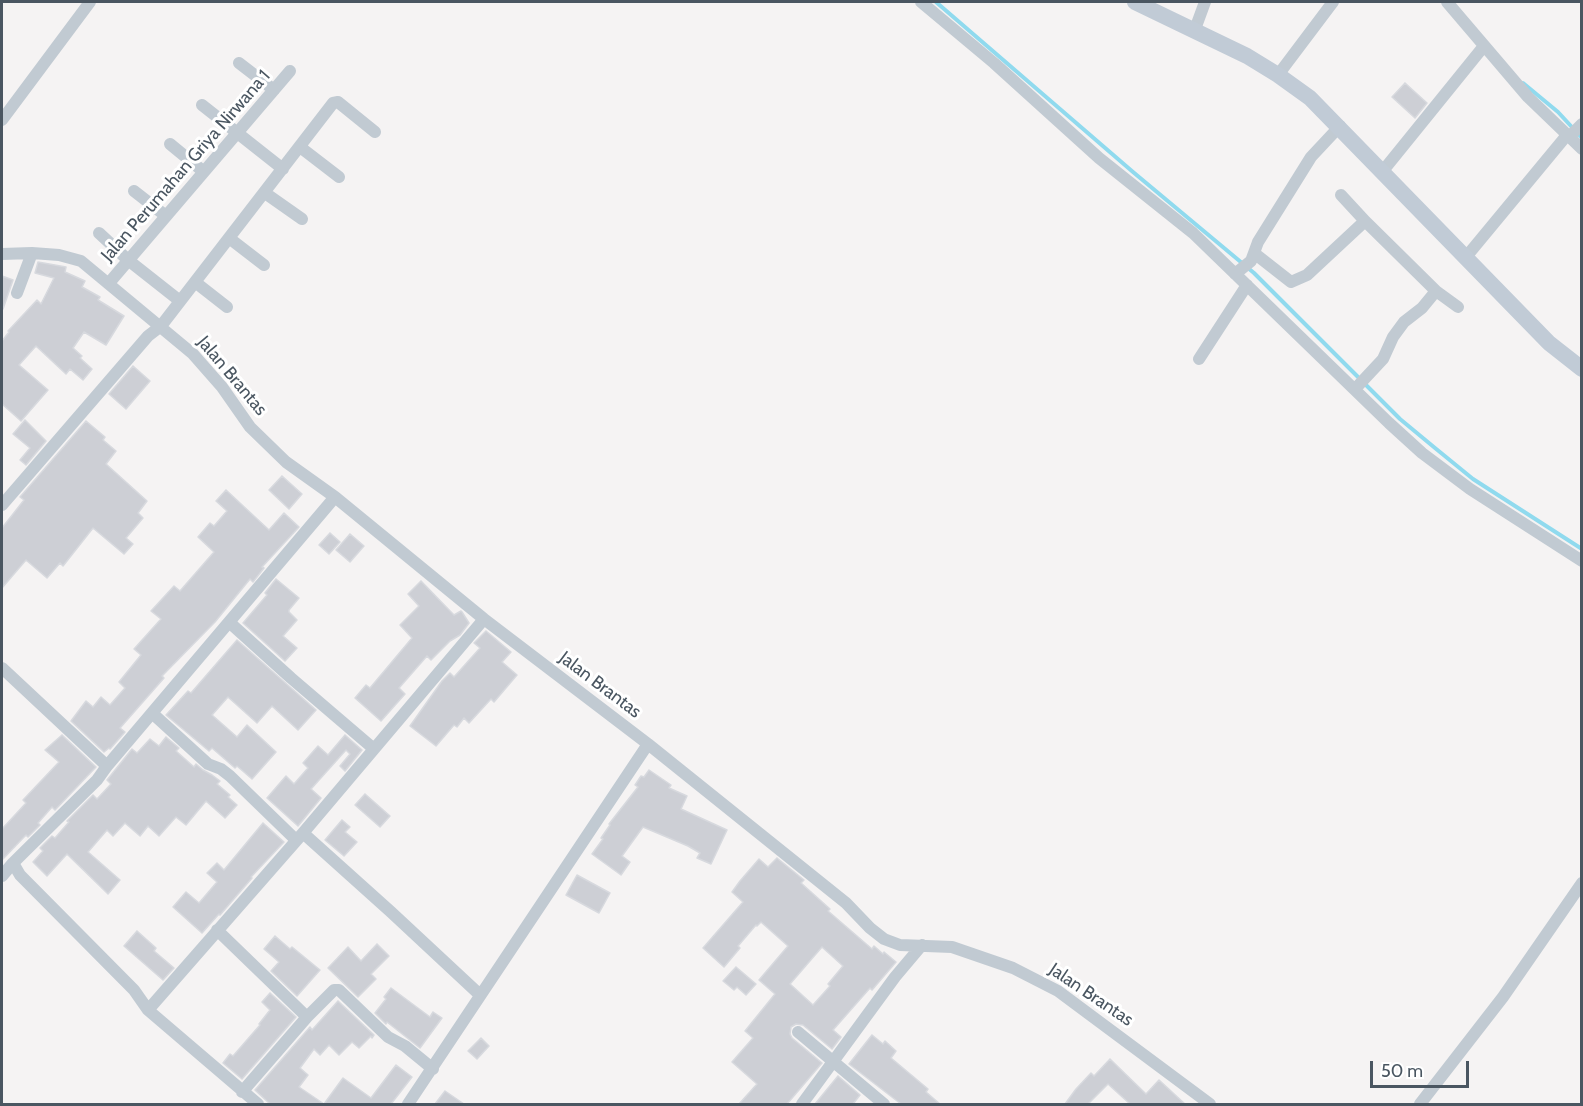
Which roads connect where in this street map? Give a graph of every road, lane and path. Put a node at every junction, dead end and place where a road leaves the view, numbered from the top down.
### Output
1 (90, 2) edge
2 (921, 2) edge
3 (1135, 2) edge
4 (1205, 2) edge
5 (1333, 2) edge
6 (1447, 2) edge
7 (1194, 32) junction
8 (1484, 46) junction
9 (239, 63) dead end
10 (290, 71) dead end
11 (1278, 75) junction
12 (274, 90) junction
13 (202, 105) dead end
14 (2, 120) edge
15 (1340, 126) junction
16 (375, 132) dead end
17 (1574, 132) edge
18 (237, 133) junction
19 (170, 144) dead end
20 (300, 147) junction
21 (1581, 148) edge
22 (283, 169) junction
23 (204, 172) junction
24 (1382, 172) junction
25 (339, 177) dead end
26 (134, 191) dead end
27 (265, 193) junction
28 (1341, 195) dead end
29 (166, 216) junction
30 (302, 219) dead end
31 (1365, 221) junction
32 (99, 233) dead end
33 (229, 238) junction
34 (32, 253) junction
35 (2, 254) edge
36 (1466, 257) junction
37 (128, 260) junction
38 (1245, 264) junction
39 (264, 265) dead end
40 (195, 282) junction
41 (109, 283) junction
42 (1247, 285) junction
43 (1436, 291) junction
44 (17, 293) dead end
45 (180, 301) junction
46 (227, 307) dead end
47 (1458, 307) dead end
48 (160, 326) junction
49 (1199, 359) dead end
50 (1581, 369) edge
51 (1359, 384) junction
52 (335, 497) junction
53 (2, 505) edge
54 (1581, 561) edge
55 (484, 619) junction
56 (229, 622) junction
57 (2, 668) edge
58 (152, 712) junction
59 (648, 744) junction
60 (374, 749) junction
61 (107, 766) junction
62 (299, 837) junction
63 (13, 863) junction
64 (2, 876) edge
65 (1581, 883) edge
66 (218, 930) junction
67 (922, 945) junction
68 (479, 994) junction
69 (148, 1010) junction
70 (307, 1017) junction
71 (798, 1032) dead end
72 (834, 1061) junction
73 (433, 1069) junction
74 (242, 1092) junction
75 (258, 1104) edge
76 (408, 1104) edge
77 (802, 1104) edge
78 (884, 1104) edge
79 (1210, 1104) edge
80 (1420, 1104) edge

1 - 14 street
2 - 38 street
3 - 7 main road
4 - 7 street
5 - 11 street
6 - 8 street
7 - 11 main road
8 - 17 street
8 - 24 street
9 - 12 street
10 - 12 street, Jalan Perumahan Griya Nirwana 1
11 - 15 main road
12 - 18 street, Jalan Perumahan Griya Nirwana 1
13 - 18 street
15 - 24 main road
15 - 38 street
16 - 20 street
17 - 21 street
17 - 36 street
18 - 22 street
18 - 23 street, Jalan Perumahan Griya Nirwana 1
19 - 23 street
20 - 22 street
20 - 25 street
22 - 27 street
23 - 29 street, Jalan Perumahan Griya Nirwana 1
24 - 36 main road
26 - 29 street
27 - 30 street
27 - 33 street
28 - 31 street
29 - 37 street, Jalan Perumahan Griya Nirwana 1
31 - 38 street
31 - 43 street
32 - 37 street
33 - 39 street
33 - 40 street
34 - 35 street, Jalan Brantas
34 - 41 street, Jalan Brantas
34 - 44 street
36 - 50 main road
37 - 41 street, Jalan Perumahan Griya Nirwana 1
37 - 45 street
38 - 42 street
40 - 45 street
40 - 46 street
41 - 48 street, Jalan Brantas
42 - 49 street
42 - 51 street
43 - 47 street
43 - 51 street
45 - 48 street
48 - 52 street, Jalan Brantas
48 - 53 street
51 - 54 street
52 - 55 street, Jalan Brantas
52 - 56 street
55 - 59 street, Jalan Brantas
55 - 60 street
56 - 58 street
56 - 60 street
57 - 61 street
58 - 61 street
58 - 62 street
59 - 67 street, Jalan Brantas
59 - 68 street
60 - 62 street
61 - 63 street
62 - 66 street
62 - 68 street
63 - 64 street
63 - 69 street
65 - 80 street
66 - 69 street
66 - 70 street
67 - 72 street
67 - 79 street, Jalan Brantas
68 - 73 street
69 - 74 street
70 - 73 street
70 - 74 street
71 - 72 street
72 - 77 street
72 - 78 street
73 - 76 street
74 - 75 street

